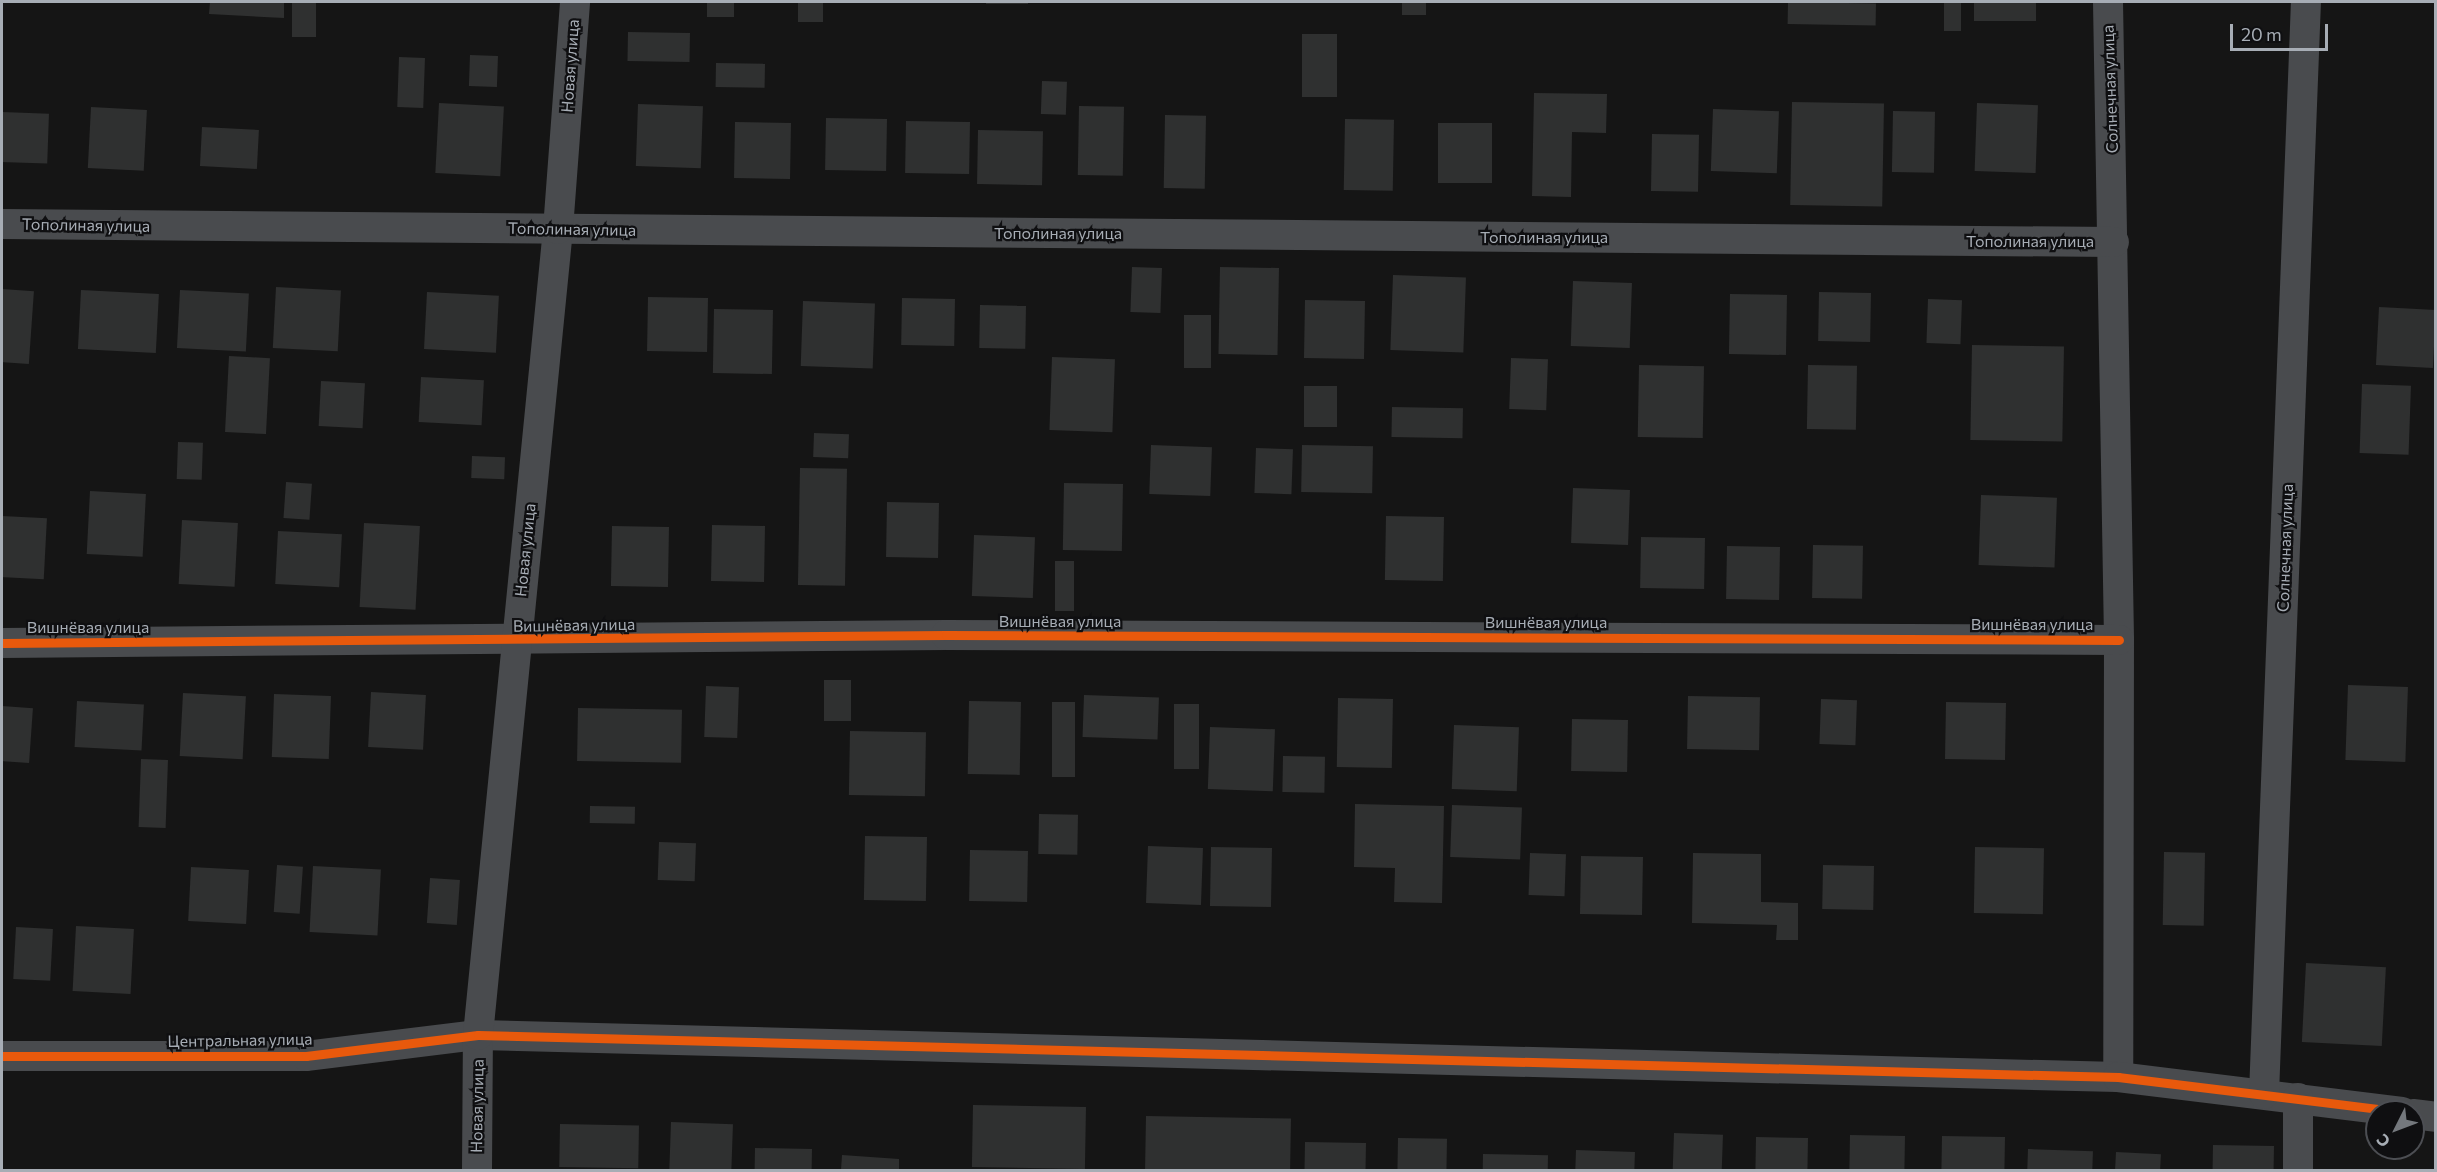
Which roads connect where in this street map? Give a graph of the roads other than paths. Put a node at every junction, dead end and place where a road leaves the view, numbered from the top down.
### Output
1 (575, 2) edge
2 (2108, 2) edge
3 (2306, 2) edge
4 (2, 224) edge
5 (558, 229) junction
6 (2114, 242) junction
7 (2119, 639) junction
8 (515, 641) junction
9 (2, 642) edge
10 (478, 1035) junction
11 (2, 1056) edge
12 (2118, 1077) junction
13 (2264, 1094) junction
14 (2298, 1098) junction
15 (2365, 1107) edge
16 (477, 1170) edge
17 (2298, 1170) edge

1 - 5 street, Новая улица
2 - 6 street, Солнечная улица
3 - 13 street, Солнечная улица
4 - 5 street, Тополиная улица
5 - 6 street, Тополиная улица
5 - 8 street, Новая улица
6 - 7 street, Солнечная улица
7 - 8 street, Вишнёвая улица
7 - 12 street, Солнечная улица
8 - 9 street, Вишнёвая улица
8 - 10 street, Новая улица
10 - 11 street, Центральная улица
10 - 12 street, Центральная улица
10 - 16 street, Новая улица
12 - 13 street, Центральная улица
13 - 14 street, Центральная улица
14 - 15 street, Центральная улица
14 - 17 street

